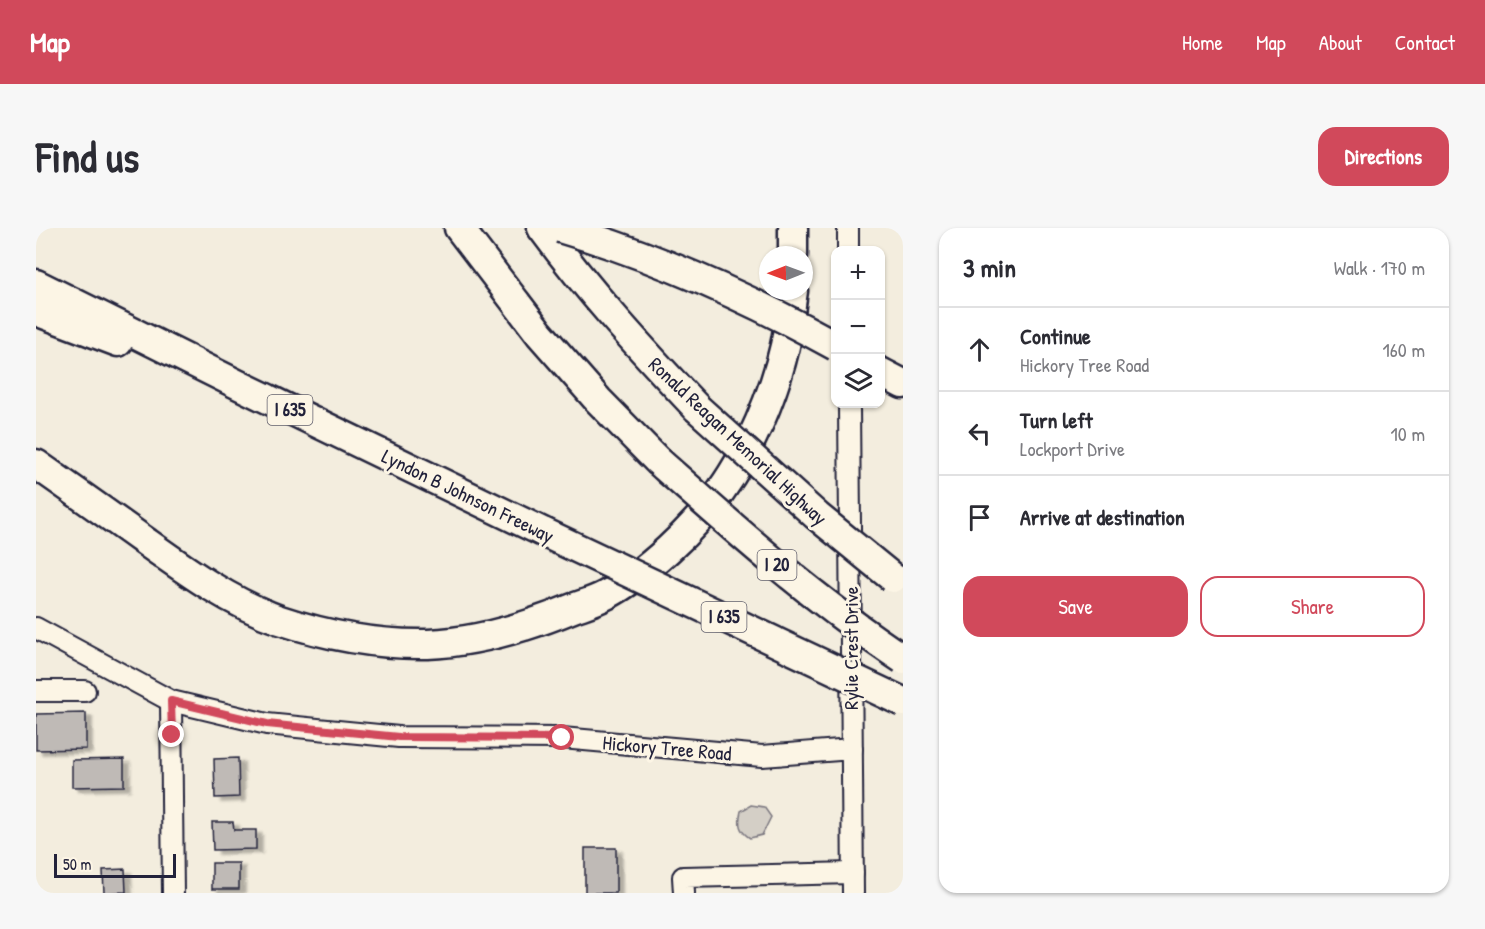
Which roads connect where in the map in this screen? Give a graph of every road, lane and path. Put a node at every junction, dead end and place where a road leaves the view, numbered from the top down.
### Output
1 (459, 228) edge
2 (542, 228) edge
3 (560, 228) edge
4 (793, 228) edge
5 (848, 228) edge
6 (793, 246) edge
7 (848, 246) edge
8 (36, 284) edge
9 (792, 300) edge
10 (36, 311) edge
11 (831, 343) edge
12 (885, 375) edge
13 (903, 384) edge
14 (239, 385) junction
15 (849, 408) edge
16 (36, 464) edge
17 (898, 581) edge
18 (36, 628) edge
19 (903, 658) edge
20 (36, 691) edge
21 (85, 692) dead end
22 (171, 701) junction
23 (903, 702) edge
24 (852, 749) junction
25 (853, 873) junction
26 (173, 893) edge
27 (684, 893) edge
28 (853, 893) edge

1 - 19 highway, I 20, bridge
2 - 17 highway, Ronald Reagan Memorial Highway, bridge
3 - 11 highway, bridge
4 - 6 highway
5 - 7 street
8 - 14 highway, Lyndon B Johnson Freeway / I 635
9 - 16 highway
10 - 14 highway
12 - 13 highway
14 - 23 highway, Lyndon B Johnson Freeway / I 635, bridge
15 - 24 street, Rylie Crest Drive
18 - 22 street, Hickory Tree Road
20 - 21 street
22 - 24 street, Hickory Tree Road
22 - 26 street
24 - 25 street, Rylie Crest Drive
25 - 27 street
25 - 28 street, Rylie Crest Drive

